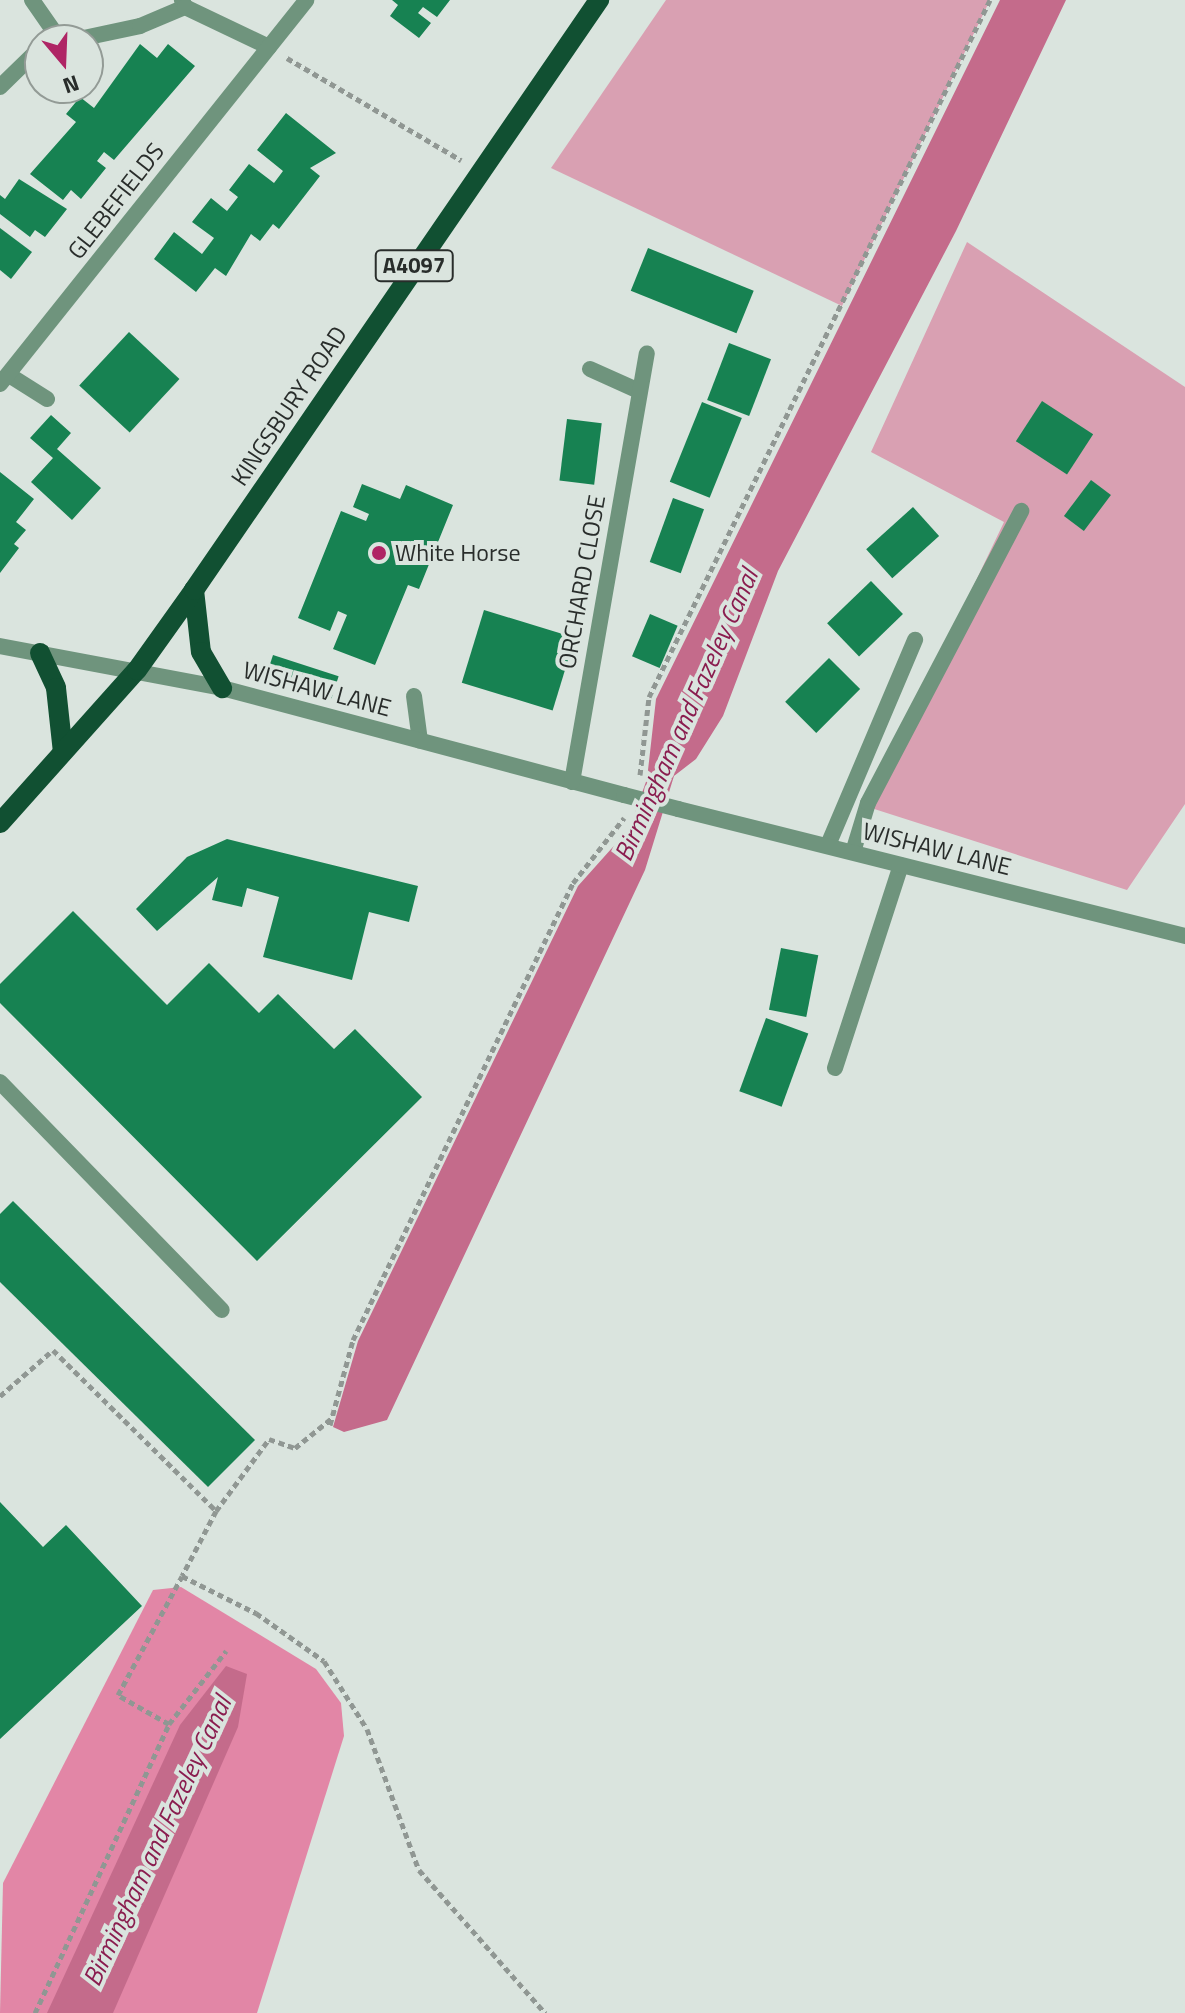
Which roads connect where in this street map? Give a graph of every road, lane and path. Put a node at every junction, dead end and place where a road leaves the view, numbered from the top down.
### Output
1 (32, 0) edge
2 (306, 0) edge
3 (990, 0) edge
4 (594, 2) edge
5 (184, 3) edge
6 (45, 24) edge
7 (104, 34) edge
8 (269, 47) junction
9 (24, 64) edge
10 (0, 87) edge
11 (479, 170) junction
12 (647, 354) dead end
13 (590, 369) dead end
14 (4, 380) edge
15 (639, 391) junction
16 (47, 399) dead end
17 (1021, 511) dead end
18 (194, 590) junction
19 (915, 640) dead end
20 (0, 646) edge
21 (40, 653) junction
22 (137, 670) junction
23 (222, 688) junction
24 (414, 696) dead end
25 (420, 741) junction
26 (63, 752) junction
27 (572, 782) junction
28 (639, 783) dead end
29 (626, 802) junction
30 (0, 823) edge
31 (828, 845) junction
32 (853, 852) junction
33 (901, 865) junction
34 (1185, 936) edge
35 (835, 1068) dead end
36 (0, 1082) edge
37 (222, 1310) dead end
38 (0, 1396) edge
39 (336, 1414) junction
40 (330, 1425) dead end
41 (216, 1511) junction
42 (182, 1576) junction
43 (226, 1651) dead end
44 (169, 1724) junction
45 (35, 2013) edge
46 (545, 2013) edge

1 - 6 street
2 - 8 street, GLEBEFIELDS
3 - 28 path
4 - 11 main road, KINGSBURY ROAD / A4097
5 - 7 street
5 - 8 street
8 - 11 path
8 - 14 street, GLEBEFIELDS
9 - 10 street
11 - 18 main road, KINGSBURY ROAD / A4097
12 - 15 street, ORCHARD CLOSE
13 - 15 street
14 - 16 street
15 - 27 street, ORCHARD CLOSE
17 - 32 street
18 - 22 main road, KINGSBURY ROAD / A4097
18 - 23 main road
19 - 31 street
20 - 21 street, WISHAW LANE
21 - 22 street, WISHAW LANE
21 - 26 main road
22 - 23 street, WISHAW LANE
22 - 26 main road, KINGSBURY ROAD / A4097
23 - 25 street, WISHAW LANE
24 - 25 street
25 - 27 street, WISHAW LANE
26 - 30 main road, KINGSBURY ROAD / A4097
27 - 29 street, WISHAW LANE
29 - 31 street, WISHAW LANE, bridge
29 - 39 path
31 - 32 street, WISHAW LANE
32 - 33 street, WISHAW LANE
33 - 34 street, WISHAW LANE
33 - 35 street
36 - 37 street
38 - 41 path
39 - 40 path
39 - 41 path
41 - 42 path
42 - 44 path
42 - 46 path
43 - 44 path
44 - 45 path

